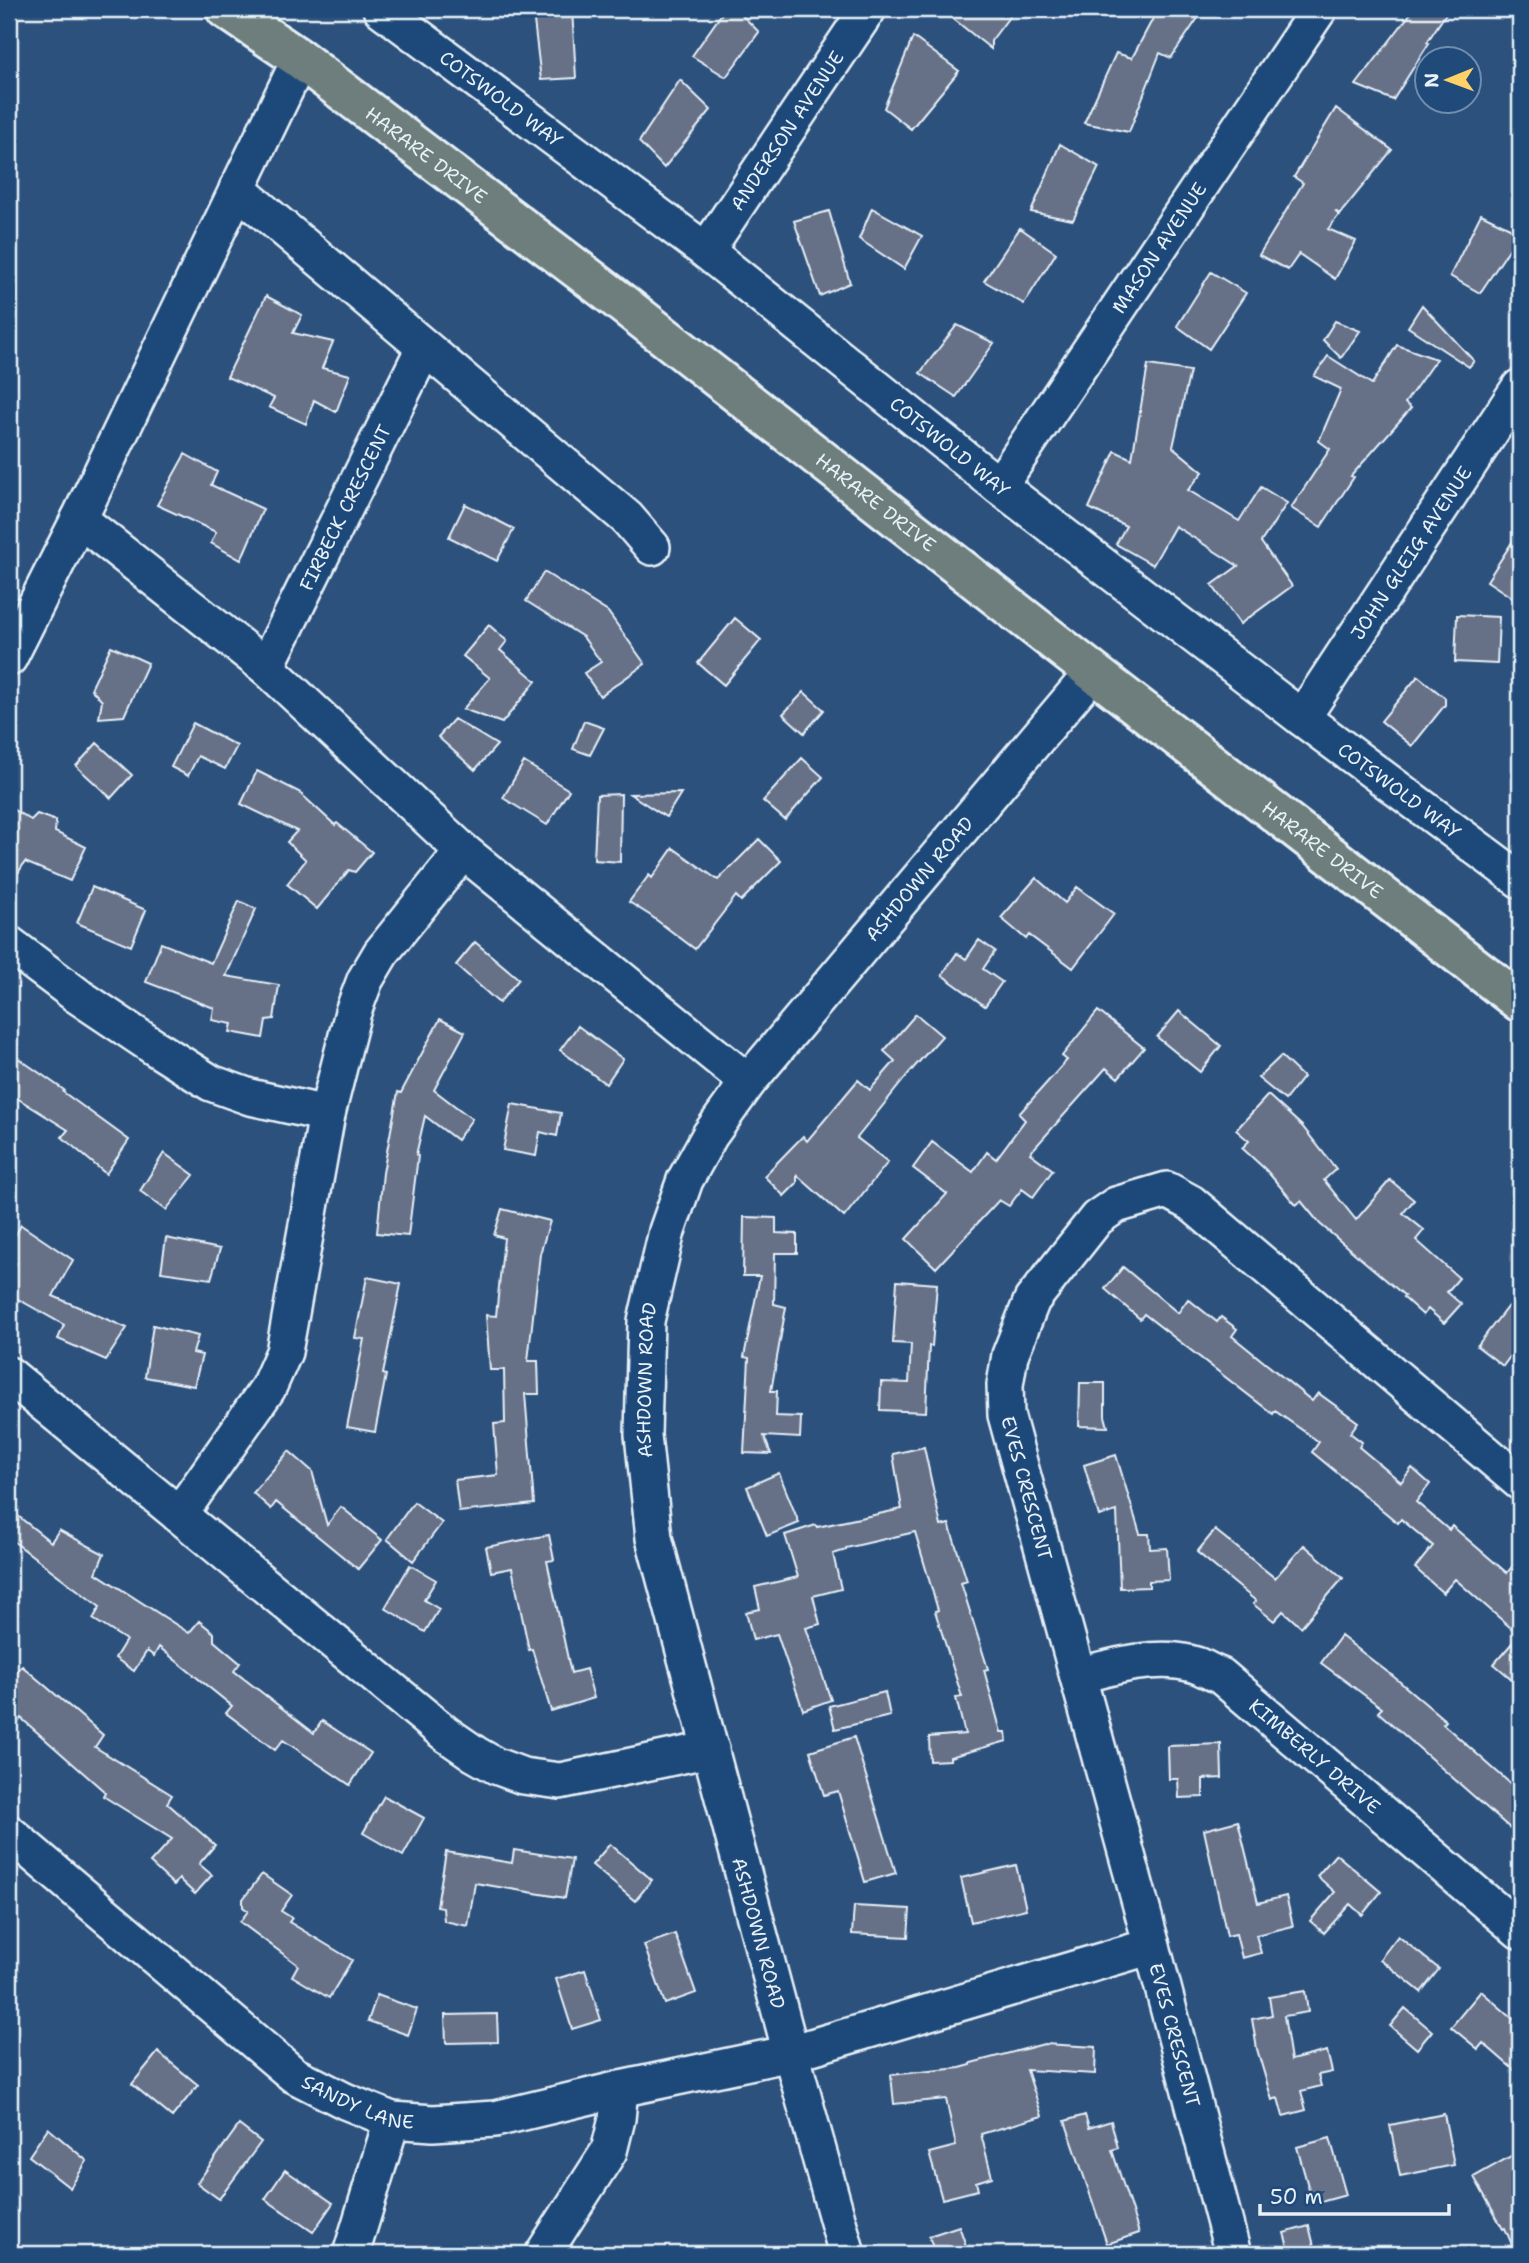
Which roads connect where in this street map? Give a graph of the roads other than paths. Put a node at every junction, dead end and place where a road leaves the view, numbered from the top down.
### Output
1 (226, 9) edge
2 (382, 9) edge
3 (868, 9) edge
4 (1319, 9) edge
5 (419, 20) edge
6 (300, 59) junction
7 (237, 189) junction
8 (706, 251) junction
9 (424, 348) junction
10 (1520, 387) edge
11 (999, 486) junction
12 (79, 519) junction
13 (653, 547) dead end
14 (9, 658) edge
15 (266, 667) junction
16 (1093, 672) junction
17 (1302, 718) junction
18 (463, 851) junction
19 (1520, 880) edge
20 (9, 944) edge
21 (1520, 1002) edge
22 (748, 1082) junction
23 (327, 1114) junction
24 (9, 1375) edge
25 (1520, 1482) edge
26 (179, 1515) junction
27 (1078, 1676) junction
28 (711, 1749) junction
29 (9, 1833) edge
30 (1520, 1931) edge
31 (1152, 1946) junction
32 (791, 2053) junction
33 (620, 2089) junction
34 (392, 2120) junction
35 (351, 2254) edge
36 (543, 2254) edge
37 (846, 2254) edge
38 (1233, 2254) edge

1 - 6 main road, HARARE DRIVE
2 - 5 street, COTSWOLD WAY
3 - 8 street, ANDERSON AVENUE
4 - 11 street, MASON AVENUE
5 - 8 street, COTSWOLD WAY
6 - 7 street
6 - 16 main road, HARARE DRIVE
7 - 9 street
7 - 12 street
8 - 11 street, COTSWOLD WAY
9 - 13 street
9 - 15 street, FIRBECK CRESCENT
10 - 17 street, JOHN GLEIG AVENUE
11 - 17 street, COTSWOLD WAY
12 - 14 street
12 - 15 street
15 - 18 street
16 - 21 main road, HARARE DRIVE
16 - 22 street, ASHDOWN ROAD
17 - 19 street, COTSWOLD WAY
18 - 22 street
18 - 23 street
20 - 23 street
22 - 28 street, ASHDOWN ROAD
23 - 26 street
24 - 26 street
25 - 27 street, EVES CRESCENT
26 - 28 street
27 - 30 street, KIMBERLY DRIVE
27 - 31 street, EVES CRESCENT
28 - 32 street, ASHDOWN ROAD
29 - 34 street, SANDY LANE
31 - 32 street, SANDY LANE
31 - 38 street, EVES CRESCENT
32 - 33 street, SANDY LANE
32 - 37 street, ASHDOWN ROAD
33 - 34 street, SANDY LANE
33 - 36 street
34 - 35 street

